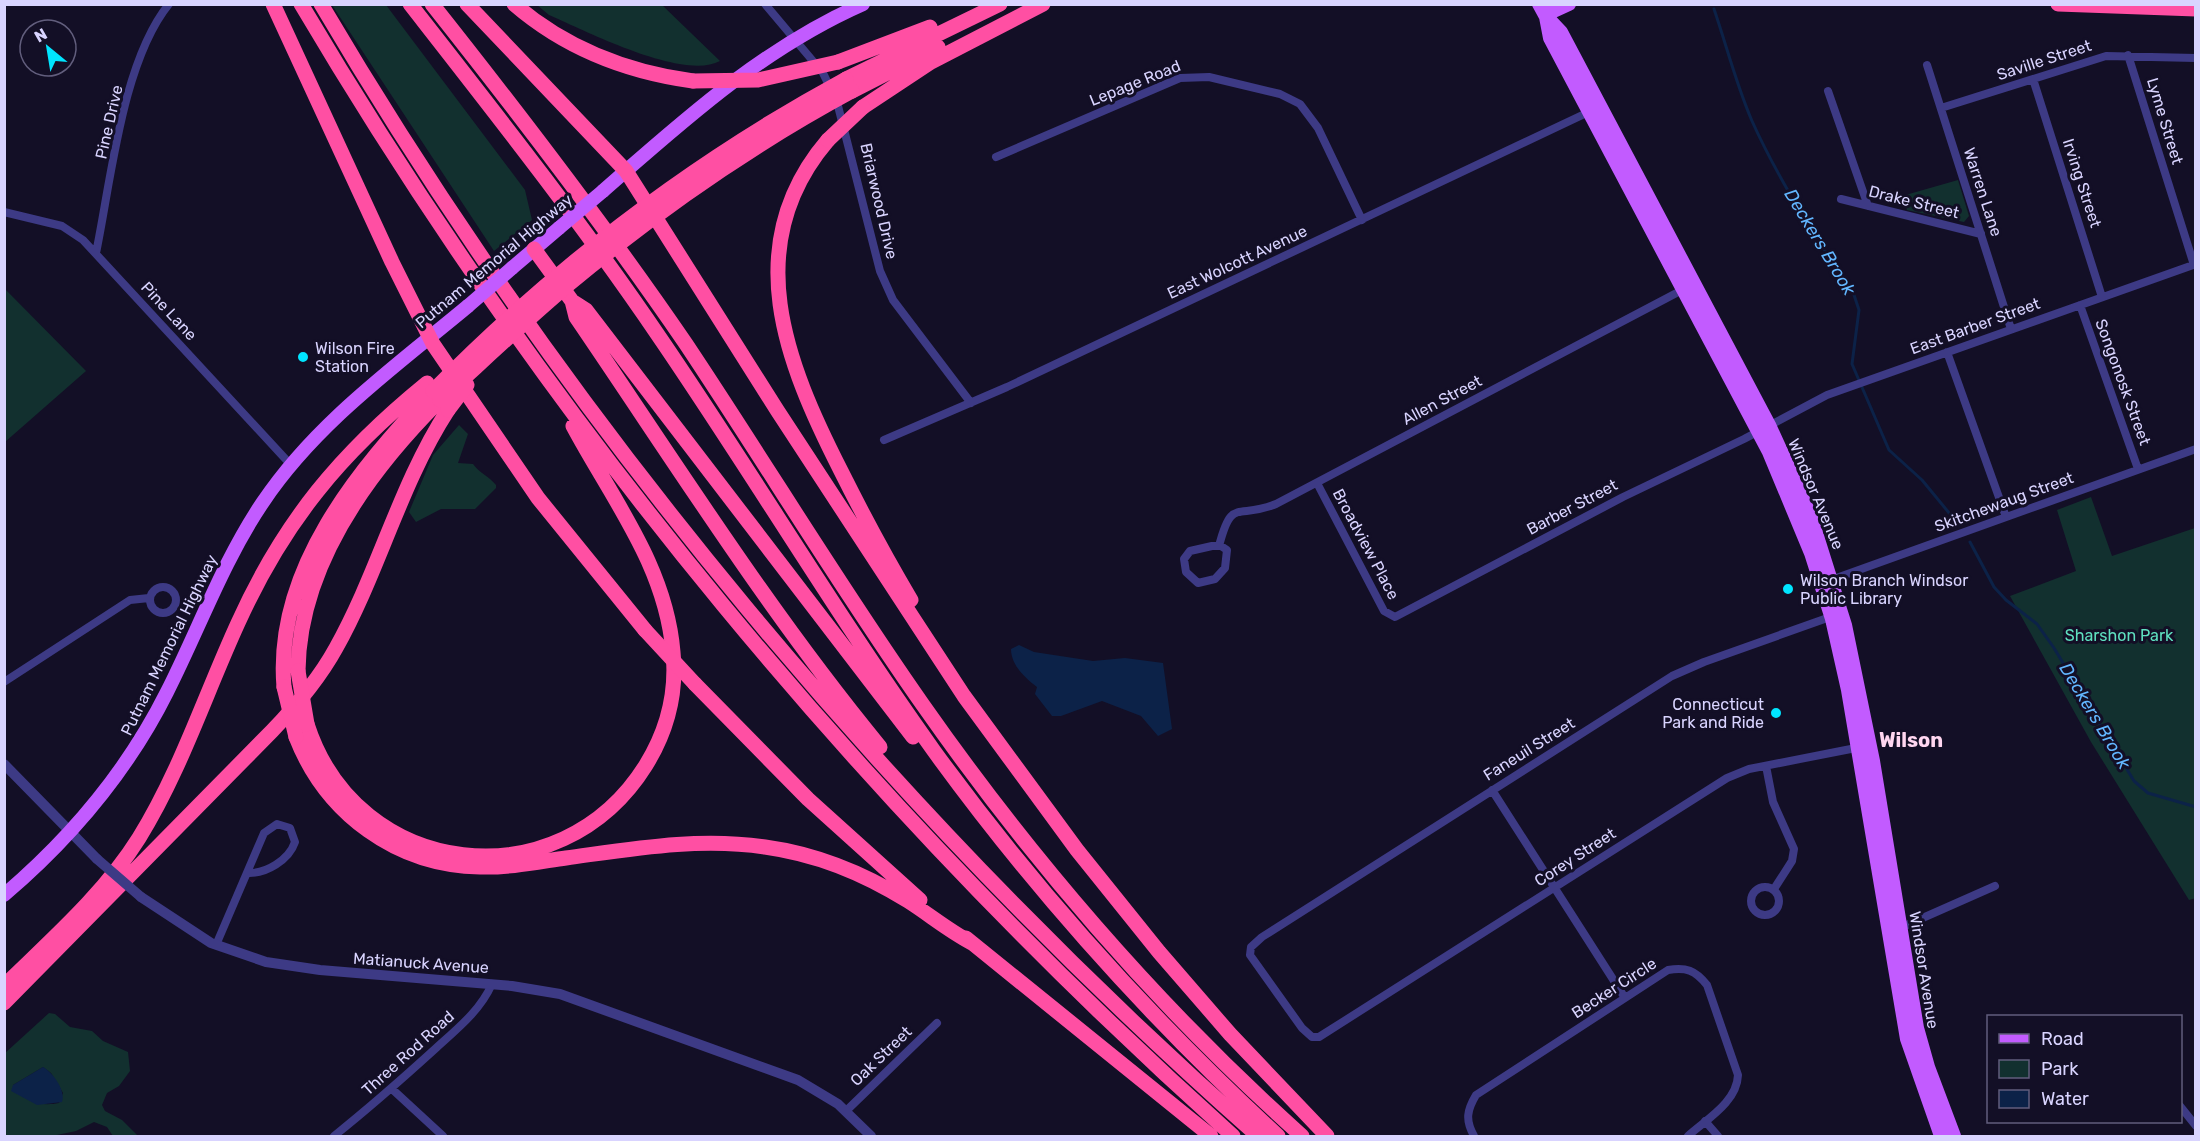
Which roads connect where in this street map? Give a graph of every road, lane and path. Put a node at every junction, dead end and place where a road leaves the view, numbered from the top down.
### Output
1 (169, 4) edge
2 (273, 4) edge
3 (302, 4) edge
4 (321, 4) edge
5 (410, 4) edge
6 (432, 4) edge
7 (467, 4) edge
8 (514, 4) edge
9 (765, 4) edge
10 (863, 4) edge
11 (988, 4) edge
12 (1000, 4) edge
13 (1036, 4) edge
14 (1043, 4) edge
15 (1569, 4) edge
16 (2058, 4) edge
17 (2196, 9) edge
18 (1542, 10) edge
19 (795, 39) junction
20 (2128, 56) junction
21 (2196, 58) edge
22 (1927, 65) dead end
23 (2033, 79) junction
24 (849, 85) junction
25 (1828, 91) dead end
26 (1941, 108) junction
27 (1595, 109) junction
28 (996, 157) dead end
29 (626, 171) junction
30 (1841, 199) dead end
31 (1868, 206) junction
32 (4, 212) edge
33 (1362, 220) junction
34 (1981, 234) junction
35 (534, 249) junction
36 (96, 254) junction
37 (2195, 265) edge
38 (1688, 287) junction
39 (2102, 297) junction
40 (572, 301) junction
41 (2080, 305) junction
42 (2011, 329) junction
43 (429, 338) junction
44 (1947, 352) junction
45 (558, 390) junction
46 (437, 396) junction
47 (971, 403) junction
48 (1764, 428) junction
49 (884, 440) dead end
50 (2196, 449) edge
51 (291, 465) junction
52 (2138, 469) junction
53 (1317, 483) junction
54 (2006, 517) junction
55 (1219, 546) junction
56 (1827, 581) junction
57 (149, 598) dead end
58 (1836, 615) junction
59 (1391, 616) joint
60 (4, 682) edge
61 (977, 711) junction
62 (1865, 746) junction
63 (4, 764) edge
64 (1766, 766) junction
65 (1492, 790) junction
66 (71, 833) junction
67 (999, 837) junction
68 (247, 873) junction
69 (1995, 886) dead end
70 (1554, 888) junction
71 (1774, 889) dead end
72 (4, 896) edge
73 (1032, 922) junction
74 (1900, 928) junction
75 (972, 943) junction
76 (216, 945) junction
77 (1903, 980) junction
78 (492, 984) junction
79 (4, 986) edge
80 (1625, 998) junction
81 (4, 1003) edge
82 (938, 1023) dead end
83 (1312, 1037) joint
84 (392, 1089) junction
85 (2182, 1107) edge
86 (846, 1111) junction
87 (1705, 1121) junction
88 (2196, 1126) edge
89 (334, 1137) edge
90 (443, 1137) edge
91 (871, 1137) edge
92 (1211, 1137) edge
93 (1233, 1137) edge
94 (1258, 1137) edge
95 (1278, 1137) edge
96 (1302, 1137) edge
97 (1328, 1137) edge
98 (1474, 1137) edge
99 (1688, 1137) edge
100 (1718, 1137) edge
101 (1941, 1137) edge
102 (1954, 1137) edge

1 - 36 street, Pine Drive
2 - 43 highway
3 - 45 highway
4 - 73 highway
5 - 67 highway
6 - 96 highway
7 - 29 highway
8 - 11 highway, bridge
9 - 19 street, Briarwood Drive
10 - 19 main road, Putnam Memorial Highway
12 - 24 highway
13 - 24 highway
14 - 61 highway, bridge
15 - 18 main road
16 - 17 highway
18 - 27 main road, Windsor Avenue
19 - 29 main road, Putnam Memorial Highway
19 - 47 street, Briarwood Drive
20 - 21 street, Saville Street
20 - 23 street, Saville Street
20 - 37 street, Lyme Street
22 - 26 street, Warren Lane
23 - 26 street, Saville Street
23 - 39 street, Irving Street
24 - 46 highway, bridge
24 - 46 highway, bridge
25 - 31 street
26 - 34 street, Warren Lane
27 - 33 street, East Wolcott Avenue
27 - 38 main road, Windsor Avenue
28 - 33 street, Lepage Road
29 - 35 main road, Putnam Memorial Highway, bridge
29 - 61 highway
30 - 31 street, Drake Street
31 - 34 street, Drake Street
32 - 36 street, Pine Lane
33 - 47 street, East Wolcott Avenue
34 - 42 street, Warren Lane
35 - 40 highway
35 - 43 main road, Putnam Memorial Highway, bridge
36 - 51 street, Pine Lane
37 - 39 street, East Barber Street
38 - 48 main road, Windsor Avenue
38 - 53 street, Allen Street
39 - 41 street, East Barber Street
40 - 67 highway
40 - 73 highway
41 - 42 street, East Barber Street
41 - 52 street, Songonosk Street
42 - 44 street, East Barber Street
43 - 51 main road, Putnam Memorial Highway
43 - 75 highway, bridge
44 - 48 street, East Barber Street
44 - 54 street
45 - 46 highway, bridge
45 - 93 highway
46 - 75 highway, bridge
46 - 79 highway
46 - 81 highway
47 - 49 street, East Wolcott Avenue
48 - 56 main road, Windsor Avenue
48 - 59 street, Barber Street
50 - 52 street, Skitchewaug Street
51 - 66 main road, Putnam Memorial Highway
52 - 54 street, Skitchewaug Street
53 - 55 street, Allen Street
53 - 59 street, Broadview Place
54 - 56 street, Skitchewaug Street
55 - 55 street
56 - 58 main road, Windsor Avenue
57 - 60 street
58 - 62 main road, Windsor Avenue
58 - 65 street, Faneuil Street
61 - 97 highway
62 - 64 street, Corey Street
62 - 74 main road, Windsor Avenue
62 - 77 main road, Windsor Avenue
63 - 66 street, Matianuck Avenue
64 - 70 street, Corey Street
64 - 71 street
65 - 70 street
65 - 83 street, Faneuil Street
66 - 72 main road, Putnam Memorial Highway
66 - 76 street, Matianuck Avenue, bridge
67 - 95 highway
68 - 68 street
68 - 76 street
69 - 74 street
70 - 80 street
70 - 83 street, Corey Street
73 - 94 highway
74 - 77 main road, Windsor Avenue
75 - 92 highway
76 - 78 street, Matianuck Avenue
77 - 101 main road, Windsor Avenue
77 - 102 main road, Windsor Avenue
78 - 84 street, Three Rod Road
78 - 86 street, Matianuck Avenue
80 - 87 street, Becker Circle
80 - 98 street, Becker Circle
82 - 86 street, Oak Street
84 - 89 street, Three Rod Road
84 - 90 street
85 - 88 street
86 - 91 street, Matianuck Avenue
87 - 99 street, Becker Circle
87 - 100 street

